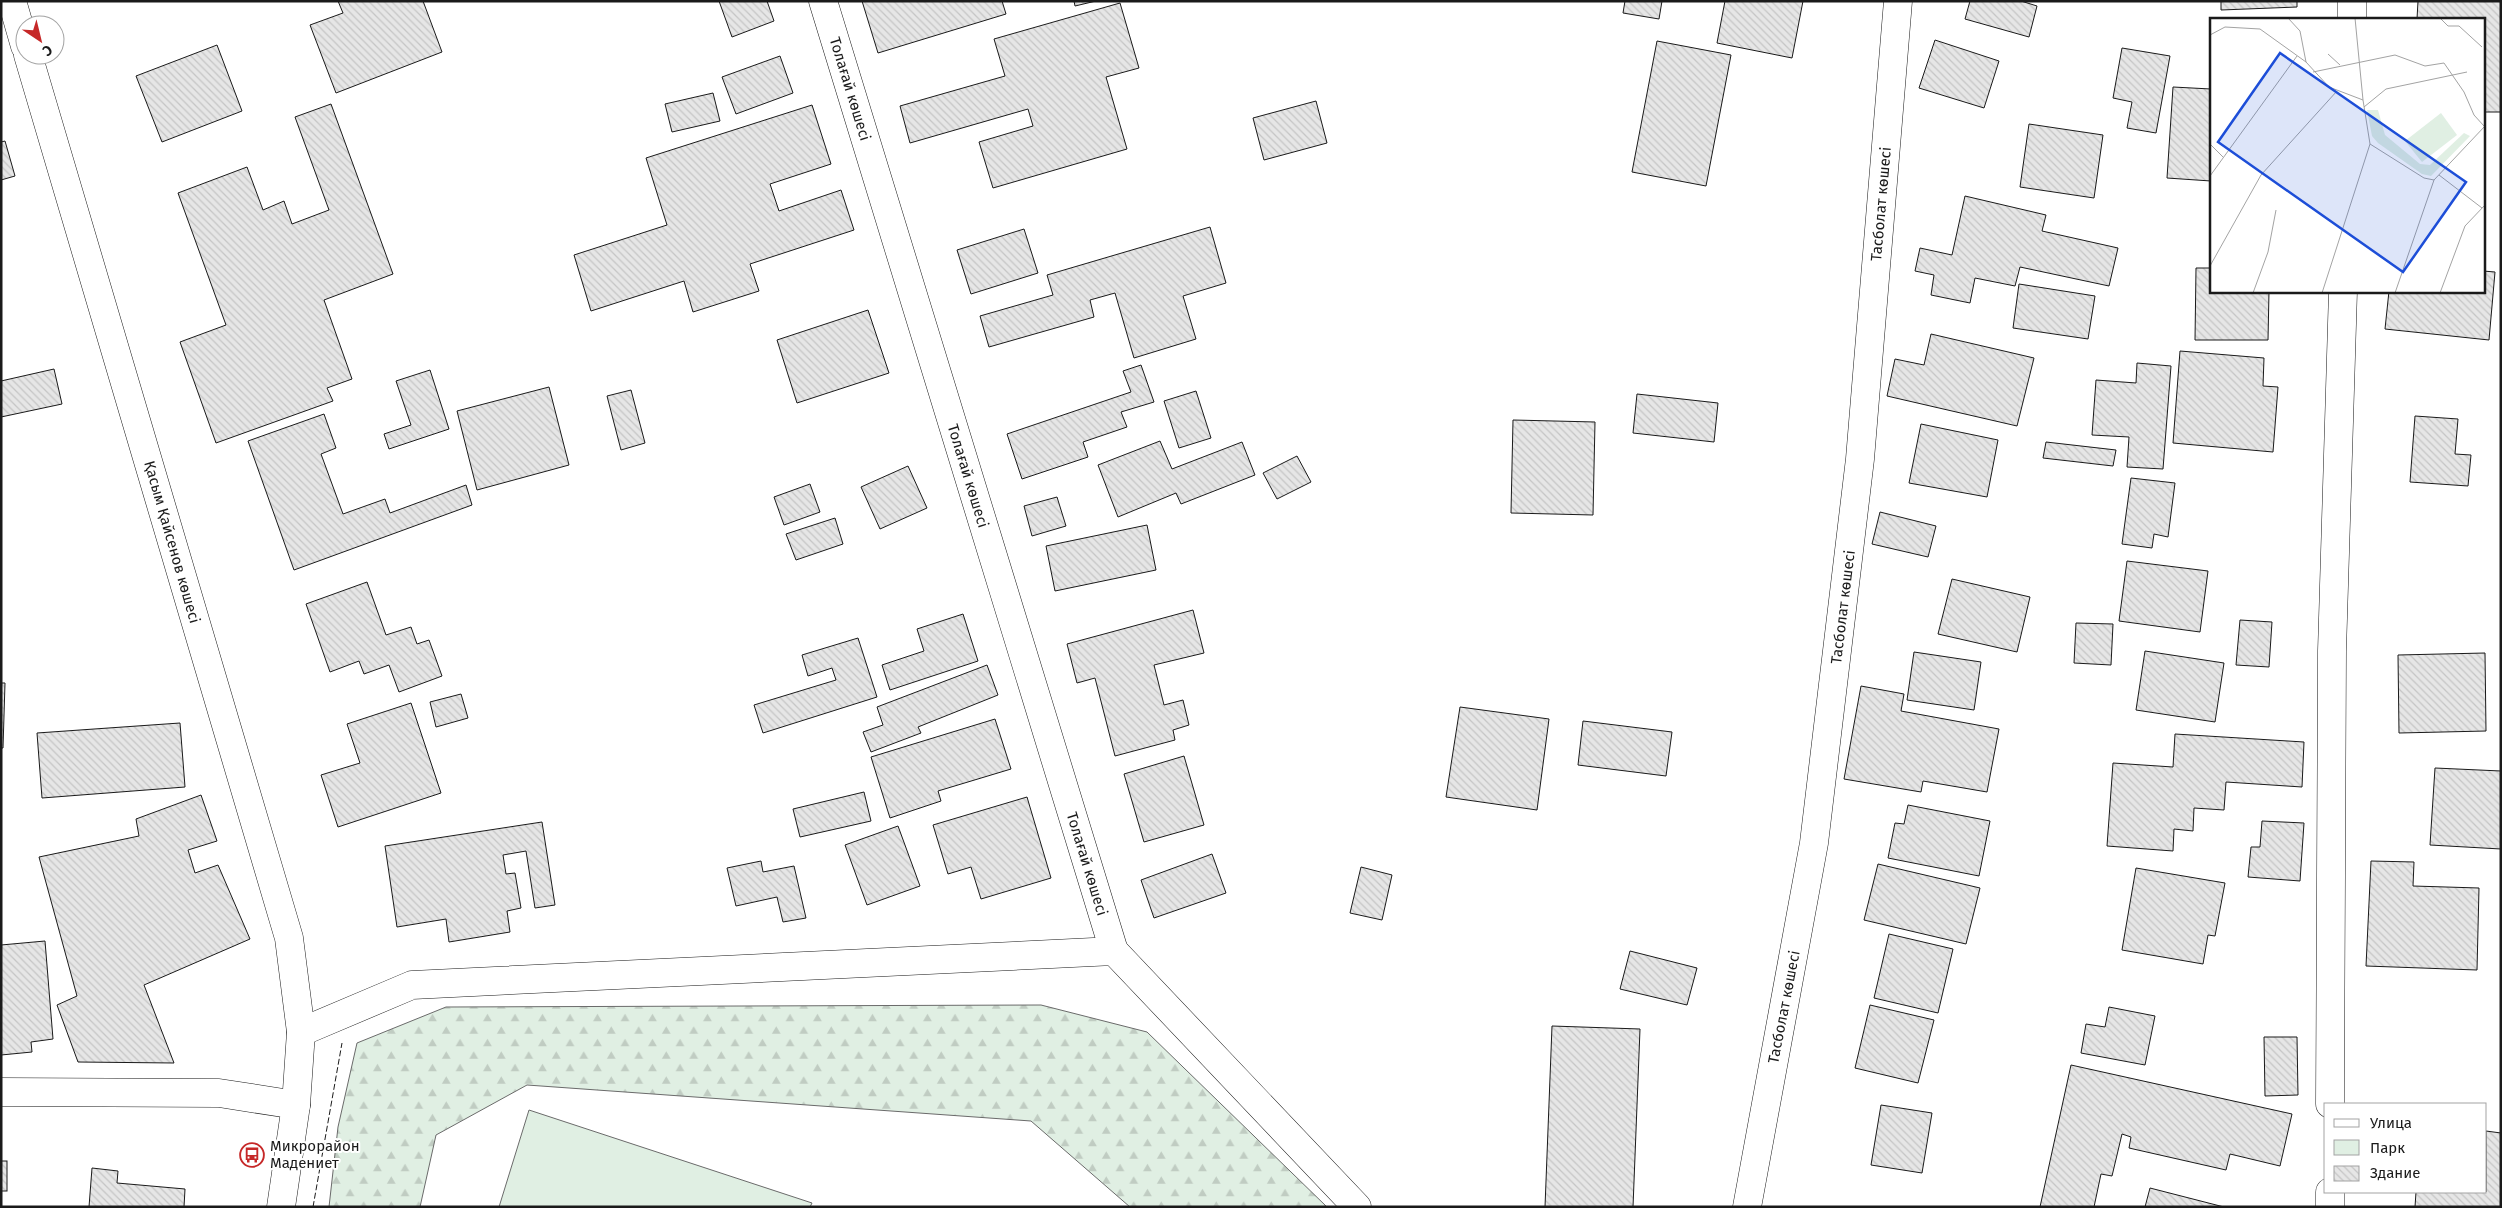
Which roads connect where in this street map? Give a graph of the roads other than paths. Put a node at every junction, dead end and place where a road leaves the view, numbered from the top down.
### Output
1 (12, 1) edge
2 (823, 1) edge
3 (1898, 1) edge
4 (2352, 1) edge
5 (16, 15) edge
6 (2352, 18) edge
7 (31, 65) edge
8 (2343, 292) edge
9 (1114, 951) junction
10 (300, 1032) junction
11 (1, 1092) edge
12 (2330, 1103) edge
13 (296, 1105) junction
14 (2330, 1193) edge
15 (281, 1207) edge
16 (1357, 1207) edge
17 (1747, 1207) edge
18 (2330, 1207) edge

1 - 5 street
2 - 9 street, Толағай көшесі
3 - 17 street, Тасболат көшесі
4 - 6 street
7 - 10 street, Қасым Қайсенов көшесі
8 - 12 street
9 - 10 street
9 - 16 street
10 - 13 street, Қасым Қайсенов көшесі
11 - 13 street
13 - 15 street, Қасым Қайсенов көшесі
14 - 18 street

